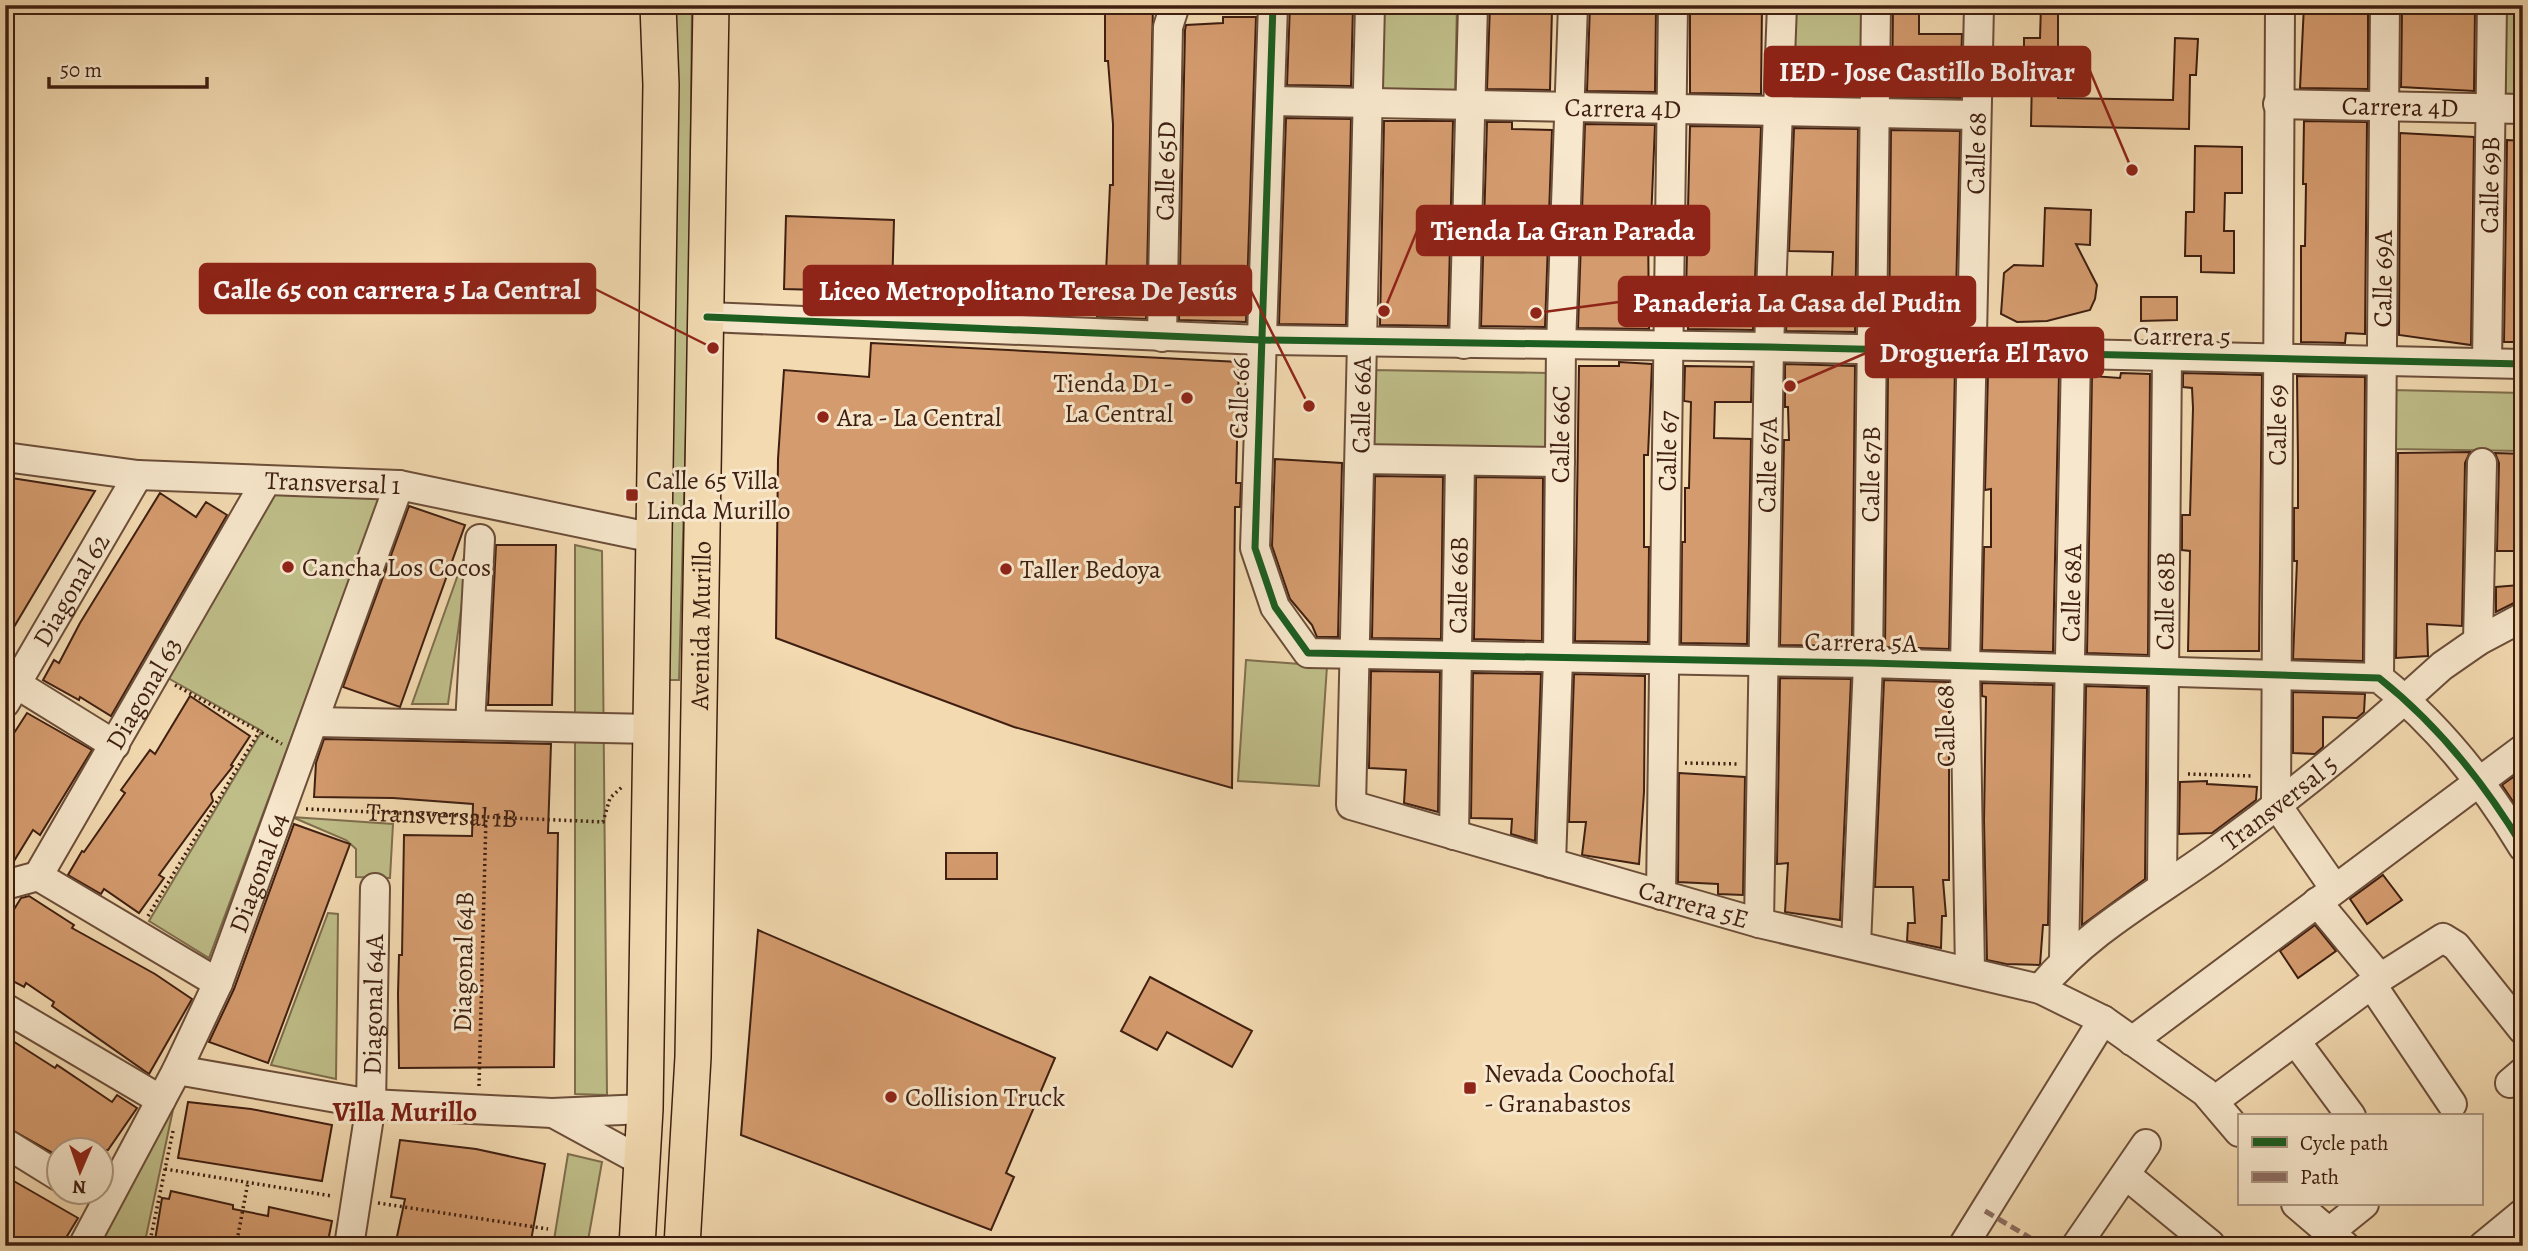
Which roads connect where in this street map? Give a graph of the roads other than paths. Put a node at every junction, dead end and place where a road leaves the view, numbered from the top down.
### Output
1 (658, 5) edge
2 (711, 5) edge
3 (1175, 5) edge
4 (1273, 5) edge
5 (1370, 5) edge
6 (1473, 5) edge
7 (1573, 5) edge
8 (1673, 5) edge
9 (1782, 5) edge
10 (1875, 5) edge
11 (1979, 5) edge
12 (2280, 5) edge
13 (2385, 5) edge
14 (2493, 5) edge
15 (1271, 101) junction
16 (1368, 103) junction
17 (2278, 104) junction
18 (1470, 105) junction
19 (2384, 106) junction
20 (1571, 107) junction
21 (1671, 108) junction
22 (2491, 108) junction
23 (2523, 109) edge
24 (1780, 111) junction
25 (1874, 112) junction
26 (1975, 115) junction
27 (707, 317) junction
28 (1162, 337) junction
29 (1262, 340) junction
30 (1363, 343) junction
31 (1464, 344) junction
32 (1560, 346) junction
33 (1667, 347) junction
34 (1769, 347) junction
35 (1871, 349) junction
36 (1972, 353) junction
37 (2076, 355) junction
38 (2167, 357) junction
39 (2277, 359) junction
40 (2382, 360) junction
41 (2487, 363) junction
42 (2523, 364) edge
43 (5, 457) edge
44 (1360, 459) junction
45 (1460, 461) junction
46 (1560, 462) junction
47 (2482, 463) dead end
48 (138, 475) junction
49 (266, 481) junction
50 (399, 485) junction
51 (654, 538) junction
52 (480, 539) dead end
53 (2523, 617) edge
54 (2478, 641) junction
55 (1308, 653) joint
56 (1356, 654) junction
57 (1456, 657) junction
58 (1558, 658) junction
59 (1663, 660) junction
60 (1766, 661) junction
61 (1868, 663) junction
62 (1965, 666) junction
63 (2070, 669) junction
64 (2166, 671) junction
65 (2277, 675) junction
66 (2379, 678) junction
67 (9, 688) edge
68 (653, 691) junction
69 (700, 692) junction
70 (2405, 699) junction
71 (315, 722) junction
72 (470, 725) junction
73 (652, 729) junction
74 (116, 745) junction
75 (2523, 749) edge
76 (2478, 782) junction
77 (2276, 790) junction
78 (1351, 806) joint
79 (1454, 835) junction
80 (2523, 847) edge
81 (1551, 863) junction
82 (38, 876) junction
83 (5, 885) edge
84 (2162, 886) junction
85 (375, 887) dead end
86 (1661, 895) junction
87 (2326, 896) junction
88 (1759, 923) junction
89 (1856, 945) junction
90 (2064, 959) junction
91 (1970, 972) junction
92 (2376, 982) junction
93 (218, 983) junction
94 (2040, 989) junction
95 (5, 1007) edge
96 (2102, 1020) junction
97 (2523, 1030) edge
98 (2132, 1041) junction
99 (2297, 1043) junction
100 (177, 1070) junction
101 (2214, 1101) junction
102 (371, 1104) junction
103 (2452, 1104) dead end
104 (645, 1109) junction
105 (168, 1110) junction
106 (552, 1113) junction
107 (2350, 1114) edge
108 (2238, 1131) edge
109 (5, 1143) edge
110 (2146, 1144) dead end
111 (643, 1162) junction
112 (46, 1168) edge
113 (116, 1172) edge
114 (2126, 1175) junction
115 (92, 1206) edge
116 (2298, 1206) edge
117 (2363, 1206) edge
118 (2523, 1213) edge
119 (2337, 1242) edge
120 (2210, 1244) edge
121 (83, 1246) edge
122 (349, 1246) edge
123 (637, 1246) edge
124 (682, 1246) edge
125 (1964, 1246) edge
126 (2076, 1246) edge
127 (2483, 1246) edge

1 - 51 main road, Avenida Murillo
2 - 27 main road, Avenida Murillo
3 - 28 street, Calle 65D
4 - 15 street, Calle 66
5 - 16 street, Calle 66A
6 - 18 street
7 - 20 street, Calle 66C
8 - 21 street, Calle 67
9 - 24 street, Calle 67A
10 - 25 street, Calle 67B
11 - 26 street, Calle 68
12 - 17 street, Calle 69
13 - 19 street, Calle 69A
14 - 22 street, Calle 69B
15 - 16 street, Carrera 4D
15 - 29 street, Calle 66
16 - 18 street, Carrera 4D
16 - 30 street, Calle 66A
17 - 19 street, Carrera 4D
17 - 39 street, Calle 69
18 - 20 street, Carrera 4D
18 - 31 street
19 - 22 street, Carrera 4D
19 - 40 street, Calle 69A
20 - 21 street, Carrera 4D
20 - 32 street, Calle 66C
21 - 24 street, Carrera 4D
21 - 33 street, Calle 67
22 - 23 street, Carrera 4D
22 - 41 street, Calle 69B
24 - 25 street, Carrera 4D
24 - 34 street, Calle 67A
25 - 26 street, Carrera 4D
25 - 35 street, Calle 67B
26 - 36 street, Calle 68
27 - 28 street, Carrera 5
27 - 69 main road, Avenida Murillo
28 - 29 street, Carrera 5
29 - 30 street, Carrera 5
29 - 55 street, Calle 66
30 - 31 street, Carrera 5
30 - 44 street, Calle 66A
31 - 32 street, Carrera 5
32 - 33 street, Carrera 5
32 - 46 street, Calle 66C
33 - 34 street, Carrera 5
33 - 59 street, Calle 67
34 - 35 street, Carrera 5
34 - 60 street, Calle 67A
35 - 36 street, Carrera 5
35 - 61 street, Calle 67B
36 - 37 street, Carrera 5
36 - 62 street, Calle 68
37 - 38 street, Carrera 5
37 - 63 street, Calle 68A
38 - 39 street, Carrera 5
38 - 64 street, Calle 68B
39 - 40 street, Carrera 5
39 - 65 street, Calle 69
40 - 41 street, Carrera 5
40 - 66 street, Calle 69A
41 - 42 street, Carrera 5
43 - 48 street, Transversal 1
44 - 45 street
44 - 56 street, Calle 66A
45 - 46 street
45 - 57 street, Calle 66B
46 - 58 street, Calle 66C
47 - 54 street
48 - 49 street, Transversal 1
48 - 67 street, Diagonal 62
49 - 50 street, Transversal 1
49 - 74 street, Diagonal 63
50 - 51 street, Transversal 1
50 - 71 street, Diagonal 64
51 - 68 main road, Avenida Murillo
52 - 72 street
53 - 54 street, Transversal 5
54 - 70 street, Transversal 5
55 - 56 street, Carrera 5A
56 - 57 street, Carrera 5A
56 - 78 street, Calle 66A
57 - 58 street, Carrera 5A
57 - 79 street, Calle 66B
58 - 59 street, Carrera 5A
58 - 81 street, Calle 66C
59 - 60 street, Carrera 5A
59 - 86 street, Calle 67
60 - 61 street, Carrera 5A
60 - 88 street, Calle 67A
61 - 62 street, Carrera 5A
61 - 89 street, Calle 67B
62 - 63 street, Carrera 5A
62 - 91 street, Calle 68
63 - 64 street, Carrera 5A
63 - 90 street, Calle 68A
64 - 65 street, Carrera 5A
64 - 84 street, Calle 68B
65 - 66 street, Carrera 5A
65 - 77 street, Calle 69
66 - 70 street
67 - 74 street
68 - 69 main road
68 - 73 main road, Avenida Murillo
69 - 124 main road, Avenida Murillo
70 - 76 street
70 - 77 street, Transversal 5
71 - 72 street
71 - 93 street, Diagonal 64
72 - 73 street
73 - 104 main road, Avenida Murillo
74 - 82 street, Diagonal 63
75 - 76 street
76 - 80 street
76 - 87 street
77 - 84 street, Transversal 5
77 - 87 street
78 - 79 street, Carrera 5E
79 - 81 street, Carrera 5E
81 - 86 street, Carrera 5E
82 - 83 street
82 - 93 street
84 - 90 street, Transversal 5
85 - 102 street, Diagonal 64A
86 - 88 street, Carrera 5E
87 - 92 street
87 - 98 street
88 - 89 street, Carrera 5E
89 - 91 street, Carrera 5E
90 - 94 street, Transversal 5
91 - 94 street, Carrera 5E
92 - 97 street
92 - 99 street
92 - 103 street
93 - 100 street, Diagonal 64
94 - 96 street, Carrera 5E
95 - 105 street
96 - 98 street, Carrera 5E
96 - 125 street
98 - 101 street, Carrera 5E
99 - 101 street
99 - 107 street
100 - 102 street
100 - 105 street, Diagonal 64
101 - 108 street, Carrera 5E
102 - 106 street
102 - 122 street, Diagonal 64A
104 - 106 street
104 - 111 main road, Avenida Murillo
105 - 113 street, Diagonal 64
106 - 111 street
109 - 112 street
110 - 114 street
111 - 123 main road, Avenida Murillo
114 - 120 street
114 - 126 street
115 - 121 street, Diagonal 64
116 - 119 street
117 - 119 street
118 - 127 street

